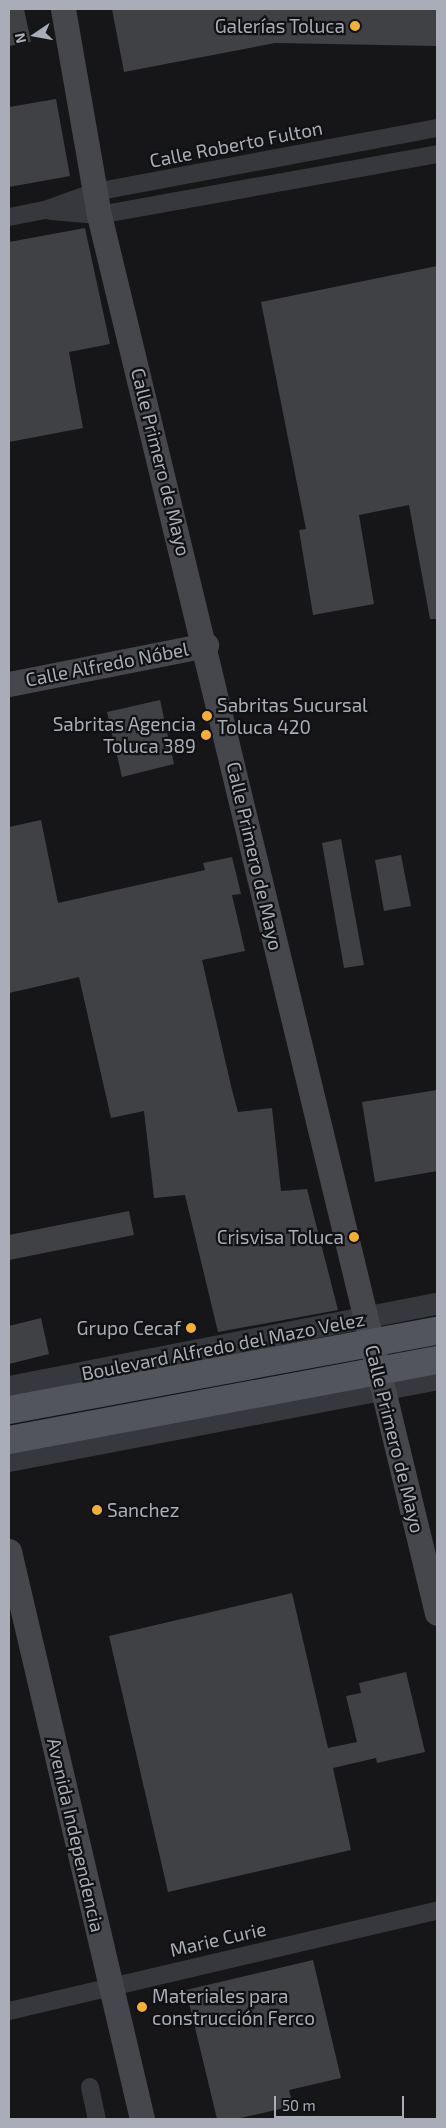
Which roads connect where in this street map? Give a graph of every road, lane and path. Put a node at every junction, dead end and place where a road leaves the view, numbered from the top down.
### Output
1 (63, 9) edge
2 (437, 128) edge
3 (437, 154) edge
4 (97, 204) junction
5 (46, 210) junction
6 (9, 217) edge
7 (206, 645) junction
8 (9, 684) edge
9 (437, 1304) edge
10 (367, 1327) junction
11 (437, 1331) edge
12 (437, 1360) edge
13 (437, 1379) edge
14 (381, 1383) junction
15 (9, 1387) edge
16 (9, 1410) edge
17 (9, 1440) edge
18 (9, 1461) edge
19 (9, 1551) edge
20 (437, 1613) edge
21 (437, 1911) edge
22 (111, 1985) junction
23 (9, 2012) edge
24 (90, 2087) dead end
25 (97, 2119) edge
26 (142, 2119) edge

1 - 4 main road, Calle Primero de Mayo
2 - 4 street, Calle Roberto Fulton
3 - 4 street, Calle Roberto Fulton
4 - 5 street, Calle Roberto Fulton
4 - 5 street, Calle Roberto Fulton
4 - 7 main road, Calle Primero de Mayo
5 - 6 street, Calle Roberto Fulton
7 - 8 main road, Calle Alfredo Nóbel
7 - 10 main road, Calle Primero de Mayo
9 - 10 street, Boulevard Alfredo del Mazo Velez
10 - 14 main road, Calle Primero de Mayo
10 - 15 street, Boulevard Alfredo del Mazo Velez
11 - 16 main road, Boulevard Alfredo del Mazo Velez
12 - 17 main road
13 - 14 street
14 - 18 street
14 - 20 main road, Calle Primero de Mayo
19 - 22 main road, Avenida Independencia
21 - 22 street, Marie Curie
22 - 23 street, Marie Curie
22 - 26 main road, Avenida Independencia
24 - 25 street

